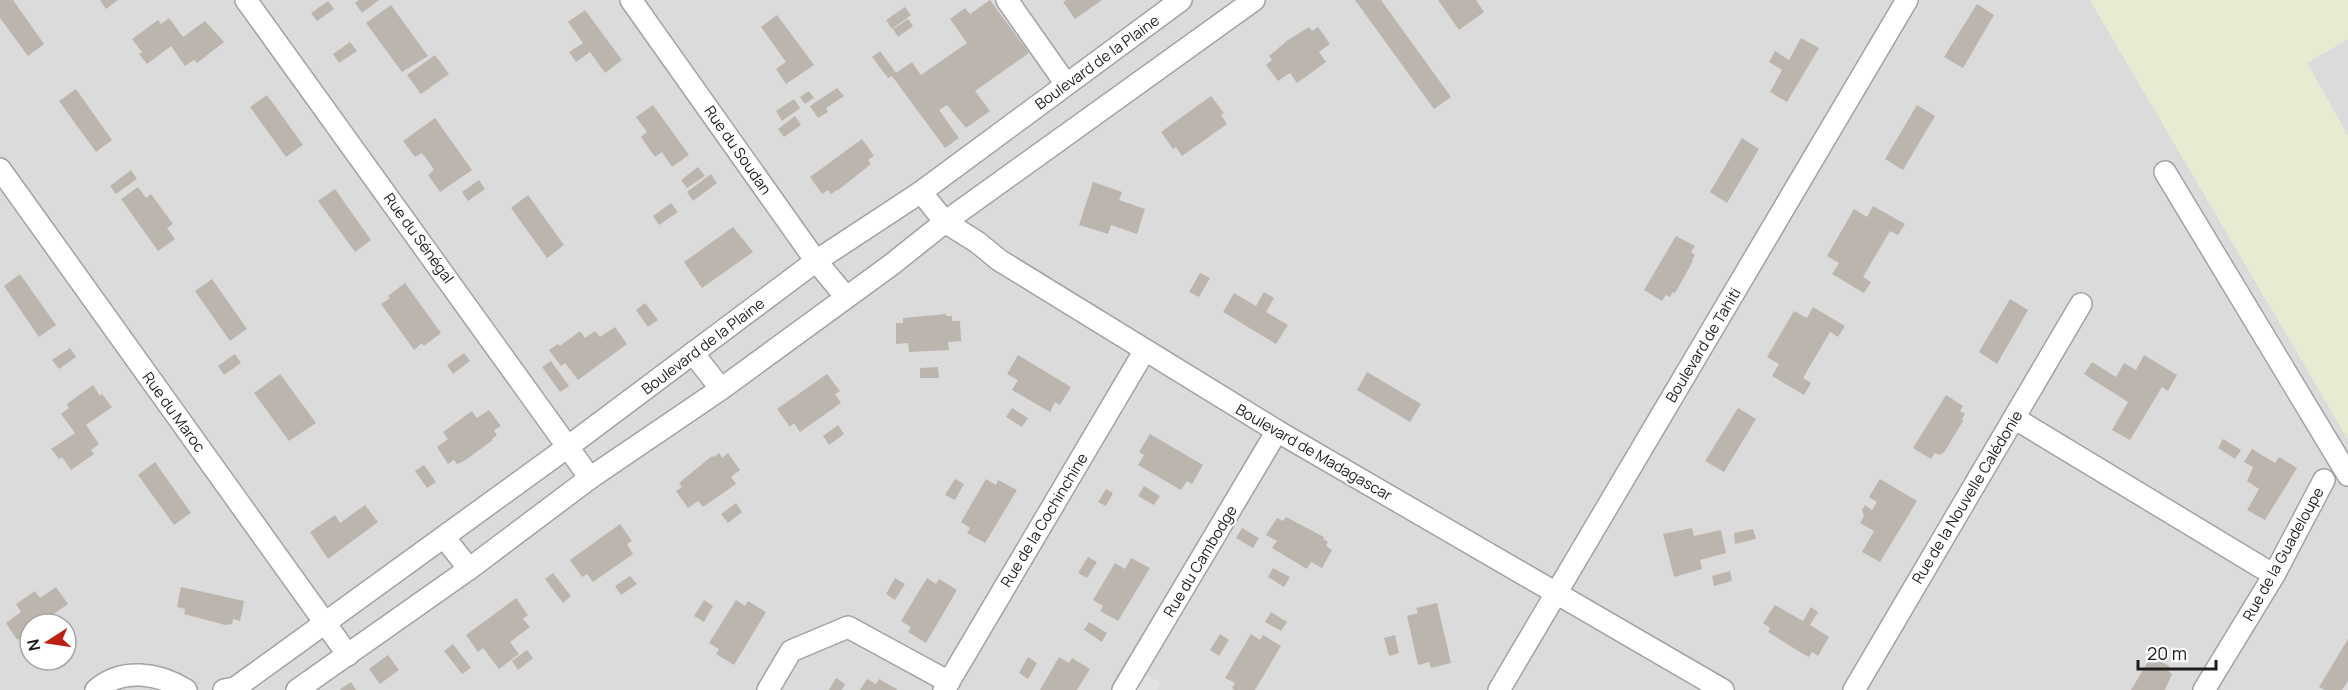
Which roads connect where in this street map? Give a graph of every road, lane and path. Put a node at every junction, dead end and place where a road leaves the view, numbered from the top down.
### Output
1 (246, 0) edge
2 (632, 0) edge
3 (1007, 0) edge
4 (1181, 0) edge
5 (1254, 0) edge
6 (1907, 0) edge
7 (1066, 84) junction
8 (0, 169) edge
9 (2166, 172) dead end
10 (921, 192) junction
11 (945, 222) junction
12 (816, 261) junction
13 (846, 297) junction
14 (2081, 304) dead end
15 (1145, 350) junction
16 (693, 353) junction
17 (721, 389) junction
18 (2014, 418) junction
19 (1278, 431) junction
20 (569, 446) junction
21 (2348, 476) edge
22 (590, 478) junction
23 (2324, 480) dead end
24 (444, 537) junction
25 (469, 568) junction
26 (2274, 575) junction
27 (1557, 592) junction
28 (326, 622) junction
29 (348, 655) junction
30 (946, 686) edge
31 (96, 690) edge
32 (188, 690) edge
33 (224, 690) edge
34 (297, 690) edge
35 (768, 690) edge
36 (1124, 690) edge
37 (1499, 690) edge
38 (1724, 690) edge
39 (1854, 690) edge
40 (2204, 690) edge

1 - 20 street, Rue du Sénégal
2 - 12 street, Rue du Soudan
3 - 7 street
4 - 7 street, Boulevard de la Plaine
5 - 11 street
6 - 27 street, Boulevard de Tahiti
7 - 10 street, Boulevard de la Plaine
8 - 28 street, Rue du Maroc
9 - 21 street
10 - 11 street, Boulevard de Madagascar
10 - 12 street, Boulevard de la Plaine
11 - 13 street
11 - 15 street, Boulevard de Madagascar
12 - 13 street, Rue du Soudan
12 - 16 street, Boulevard de la Plaine
13 - 17 street
14 - 18 street, Rue de la Nouvelle Calédonie
15 - 19 street, Boulevard de Madagascar
15 - 30 street, Rue de la Cochinchine
16 - 17 street
16 - 20 street, Boulevard de la Plaine
17 - 22 street
18 - 26 street
18 - 39 street, Rue de la Nouvelle Calédonie
19 - 27 street, Boulevard de Madagascar
19 - 36 street, Rue du Cambodge
20 - 22 street, Rue du Sénégal
20 - 24 street, Boulevard de la Plaine
22 - 25 street
23 - 26 street, Rue de la Guadeloupe
24 - 25 street
24 - 28 street, Boulevard de la Plaine
25 - 29 street
26 - 40 street, Rue de la Guadeloupe
27 - 37 street, Boulevard de Tahiti
27 - 38 street, Boulevard de Madagascar
28 - 29 street, Rue du Maroc
28 - 33 street, Boulevard de la Plaine
29 - 34 street
30 - 35 street
31 - 32 street

